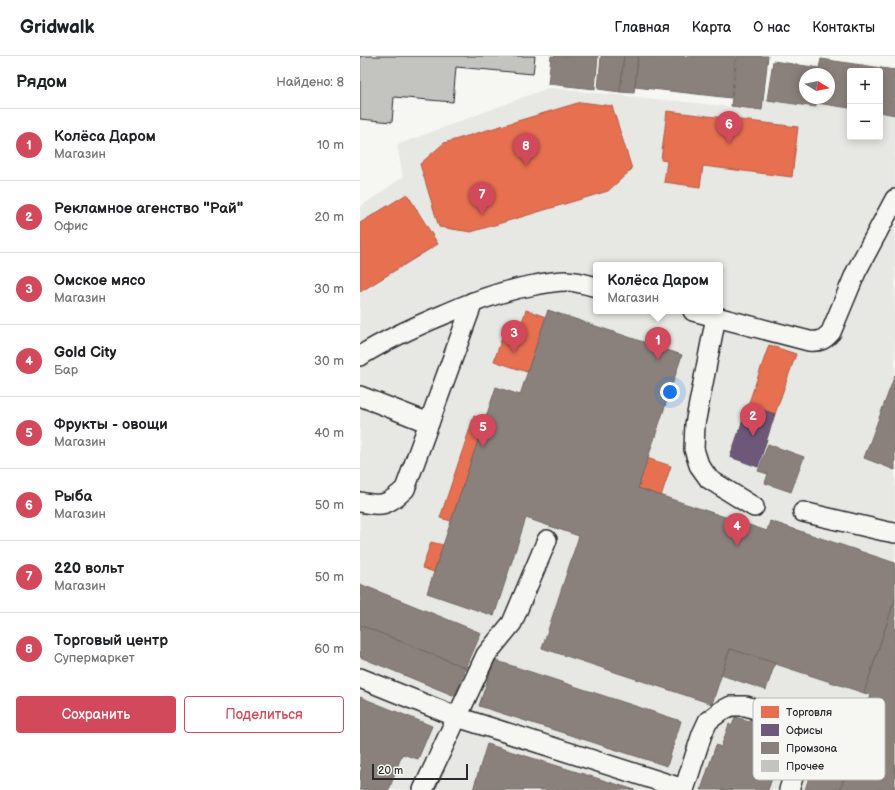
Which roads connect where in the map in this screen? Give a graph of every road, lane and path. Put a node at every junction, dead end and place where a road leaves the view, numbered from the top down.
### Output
1 (895, 199) edge
2 (593, 286) edge
3 (473, 302) junction
4 (704, 314) edge
5 (716, 317) junction
6 (360, 356) edge
7 (360, 396) edge
8 (429, 423) junction
9 (360, 502) edge
10 (754, 507) dead end
11 (804, 512) dead end
12 (895, 533) edge
13 (547, 540) dead end
14 (360, 678) edge
15 (753, 708) edge
16 (457, 717) junction
17 (792, 780) edge
18 (684, 789) edge
19 (423, 790) edge
20 (789, 790) edge

1 - 5 lane
2 - 3 lane
3 - 6 lane
3 - 8 lane
4 - 5 lane
5 - 10 lane
7 - 8 lane
8 - 9 lane
11 - 12 lane
13 - 16 lane
14 - 16 lane
15 - 18 lane
16 - 18 lane
16 - 19 lane
17 - 20 lane

